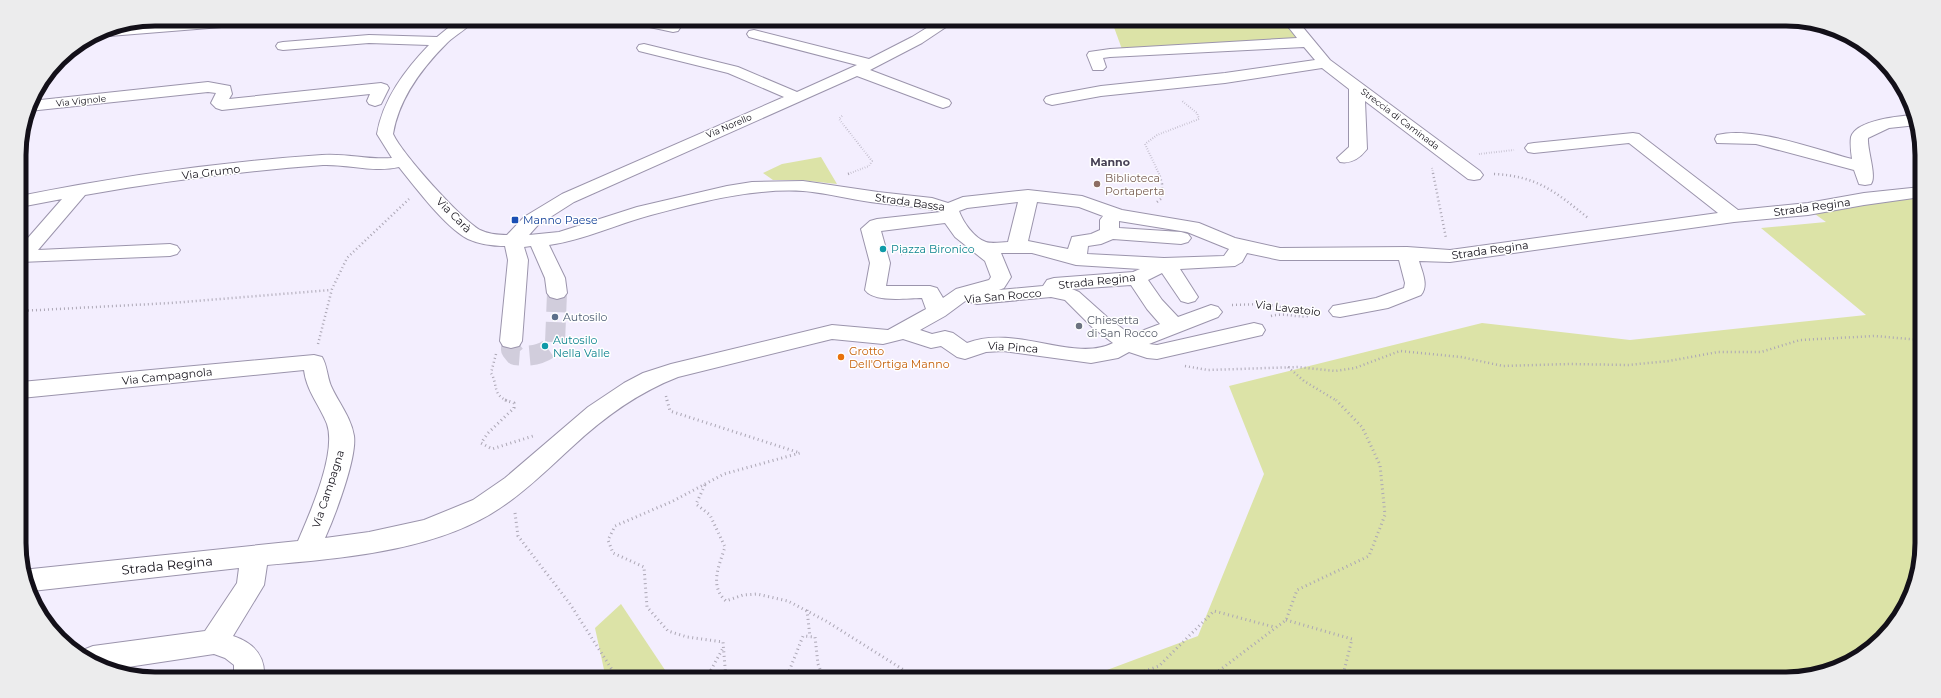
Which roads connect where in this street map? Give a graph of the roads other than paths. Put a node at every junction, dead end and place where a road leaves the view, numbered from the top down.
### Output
1 (185, 26) edge
2 (459, 26) edge
3 (664, 26) edge
4 (939, 26) edge
5 (1294, 26) edge
6 (673, 28) dead end
7 (119, 31) edge
8 (754, 34) dead end
9 (440, 41) junction
10 (1307, 42) junction
11 (284, 46) dead end
12 (644, 48) dead end
13 (1325, 63) junction
14 (864, 67) junction
15 (1098, 67) dead end
16 (1357, 86) junction
17 (796, 97) junction
18 (1052, 100) dead end
19 (375, 101) dead end
20 (943, 103) dead end
21 (36, 105) edge
22 (1910, 120) edge
23 (1724, 139) dead end
24 (1534, 148) road end
25 (1346, 158) dead end
26 (404, 161) junction
27 (1864, 167) junction
28 (1474, 176) road end
29 (80, 189) junction
30 (1915, 193) edge
31 (1028, 195) junction
32 (692, 199) joint
33 (1864, 199) junction
34 (26, 200) edge
35 (1108, 211) junction
36 (950, 213) junction
37 (1734, 216) junction
38 (1110, 233) junction
39 (1143, 234) junction
40 (1217, 238) junction
41 (537, 239) junction
42 (513, 240) junction
43 (1240, 246) junction
44 (1018, 247) junction
45 (979, 248) junction
46 (170, 250) dead end
47 (26, 252) edge
48 (1407, 253) junction
49 (26, 257) edge
50 (1076, 259) junction
51 (1164, 264) junction
52 (1140, 271) junction
53 (1051, 291) junction
54 (557, 292) tunnel mouth
55 (1188, 297) dead end
56 (946, 306) junction
57 (1340, 311) road end
58 (1210, 312) road end
59 (1174, 326) junction
60 (1254, 330) dead end
61 (511, 332) tunnel mouth
62 (903, 332) junction
63 (1128, 344) junction
64 (314, 362) joint
65 (26, 390) edge
66 (307, 550) junction
67 (254, 556) junction
68 (32, 580) edge
69 (214, 642) junction
70 (97, 658) edge
71 (250, 672) edge

1 - 7 street
2 - 9 street, Via Carà
3 - 6 street
4 - 14 street, Via Norello
5 - 10 street, Streccia di Caminada
8 - 14 street
9 - 11 street
9 - 26 street, Via Carà
10 - 13 street, Streccia di Caminada
10 - 15 street
12 - 17 street
13 - 16 street, Streccia di Caminada
13 - 18 street
14 - 17 street, Via Norello
14 - 20 street
16 - 25 street
16 - 28 street, Streccia di Caminada
17 - 42 street, Via Norello
19 - 21 street, Via Vignole
22 - 27 street
23 - 27 street
24 - 37 street
26 - 29 street, Via Grumo
26 - 42 street, Via Carà
27 - 33 street
29 - 34 street, Via Grumo
29 - 47 street
30 - 33 street, Strada Regina
31 - 35 street, Strada Bassa
31 - 36 street, Strada Bassa
31 - 44 street
32 - 36 street, Strada Bassa
32 - 41 street, Via Carà
33 - 37 street, Strada Regina
35 - 38 street
35 - 40 street, Strada Bassa
36 - 45 street, Via San Rocco
36 - 56 street
37 - 48 street, Strada Regina
38 - 39 street
38 - 50 street
39 - 40 street
39 - 52 street
40 - 43 street, Strada Bassa
41 - 42 street, Via Carà
41 - 54 street
42 - 61 street
43 - 48 street, Strada Regina
43 - 51 street, Strada Regina
44 - 45 street
44 - 50 street
45 - 56 street, Via San Rocco
46 - 49 street
48 - 57 street
50 - 52 street
51 - 52 street, Strada Regina
51 - 55 street
52 - 53 street, Strada Regina
52 - 59 street
53 - 56 street, Via San Rocco
53 - 63 street, Via San Rocco
56 - 62 street, Strada Regina
58 - 59 street
59 - 63 street
60 - 63 street, Via San Rocco
62 - 63 street, Via Pinca
62 - 66 street, Strada Regina
64 - 65 street, Via Campagnola
64 - 66 street, Via Campagna
66 - 67 street, Strada Regina
67 - 68 street, Strada Regina
67 - 69 street
69 - 70 street
69 - 71 street

